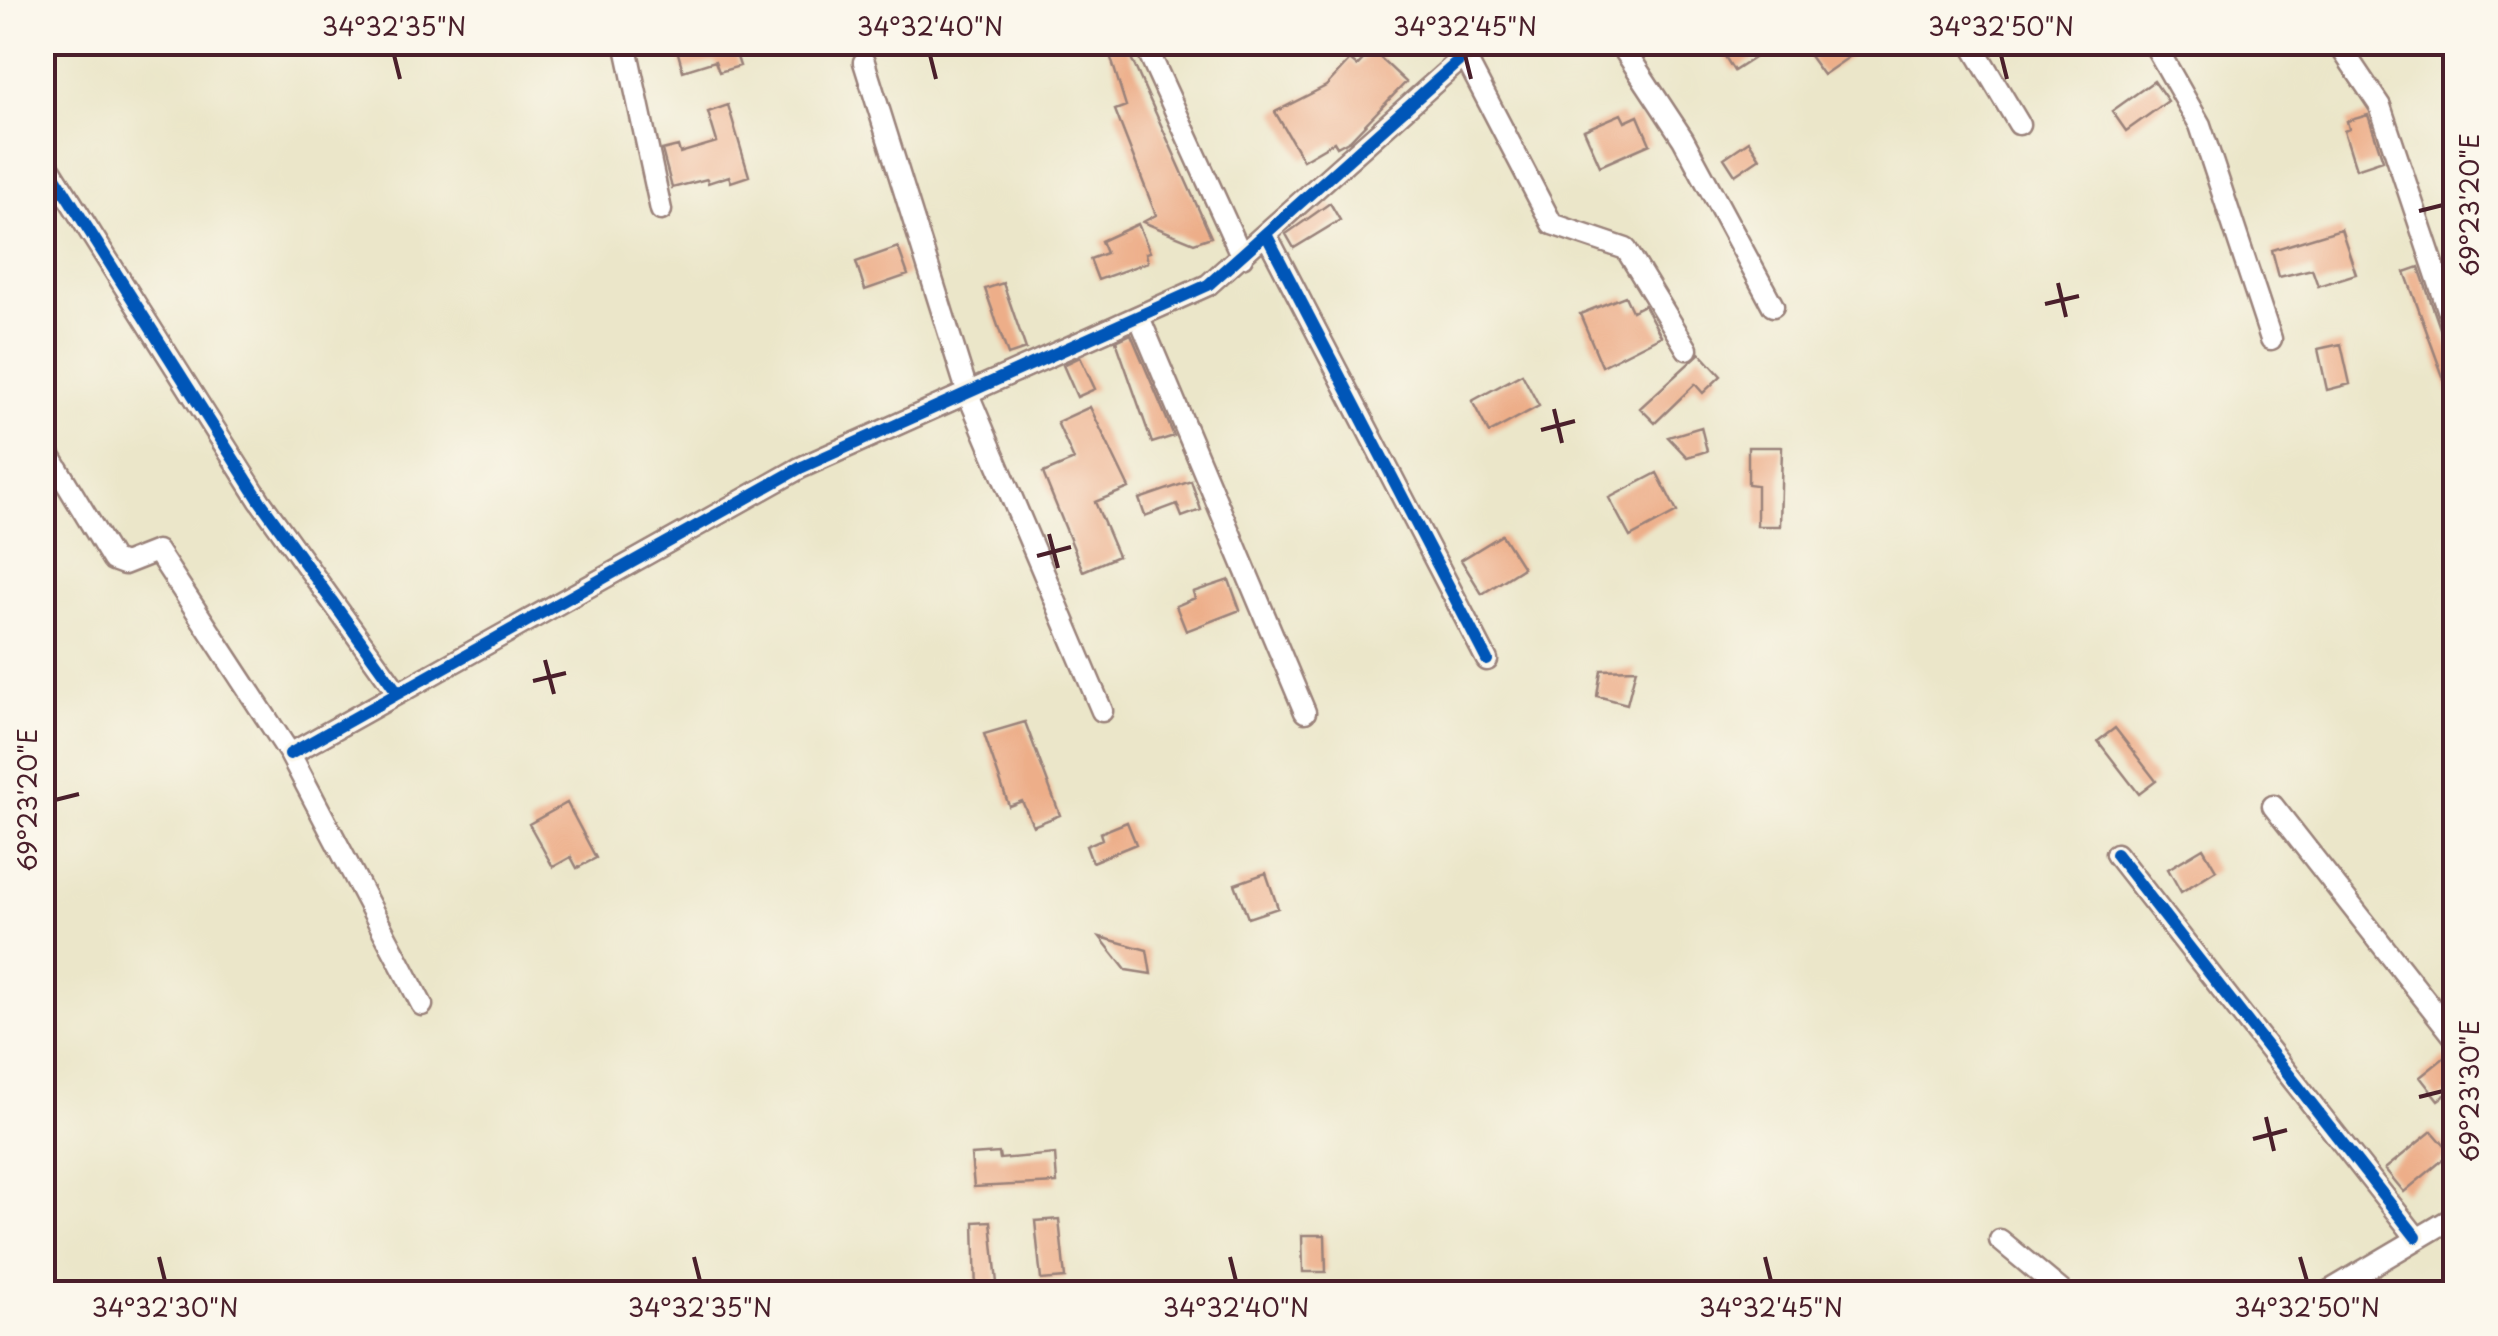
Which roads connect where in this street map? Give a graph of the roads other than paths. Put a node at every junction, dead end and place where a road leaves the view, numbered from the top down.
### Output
1 (625, 42) edge
2 (1144, 42) edge
3 (1619, 42) edge
4 (1970, 42) edge
5 (2153, 42) edge
6 (2337, 42) edge
7 (1474, 47) edge
8 (864, 62) dead end
9 (2019, 124) dead end
10 (42, 156) edge
11 (661, 210) dead end
12 (1267, 236) junction
13 (1242, 256) junction
14 (1774, 306) dead end
15 (1139, 317) junction
16 (2456, 333) edge
17 (2270, 339) dead end
18 (1687, 349) dead end
19 (968, 394) junction
20 (42, 443) edge
21 (1487, 660) dead end
22 (398, 694) junction
23 (1102, 711) dead end
24 (1305, 712) dead end
25 (290, 754) junction
26 (2273, 806) dead end
27 (2116, 854) dead end
28 (422, 1005) dead end
29 (2456, 1040) edge
30 (2456, 1216) edge
31 (2416, 1237) junction
32 (2000, 1240) dead end
33 (2066, 1294) edge
34 (2324, 1294) edge

1 - 11 street
2 - 13 street
3 - 14 street
4 - 9 street
5 - 17 street
6 - 16 street
7 - 12 street
7 - 18 street
8 - 19 street
10 - 22 street
12 - 13 street
12 - 21 street
13 - 15 street
15 - 19 street
15 - 24 street
19 - 22 street
19 - 23 street
20 - 25 street
22 - 25 street
25 - 28 street
26 - 29 street
27 - 31 street
30 - 31 street
31 - 34 street
32 - 33 street

